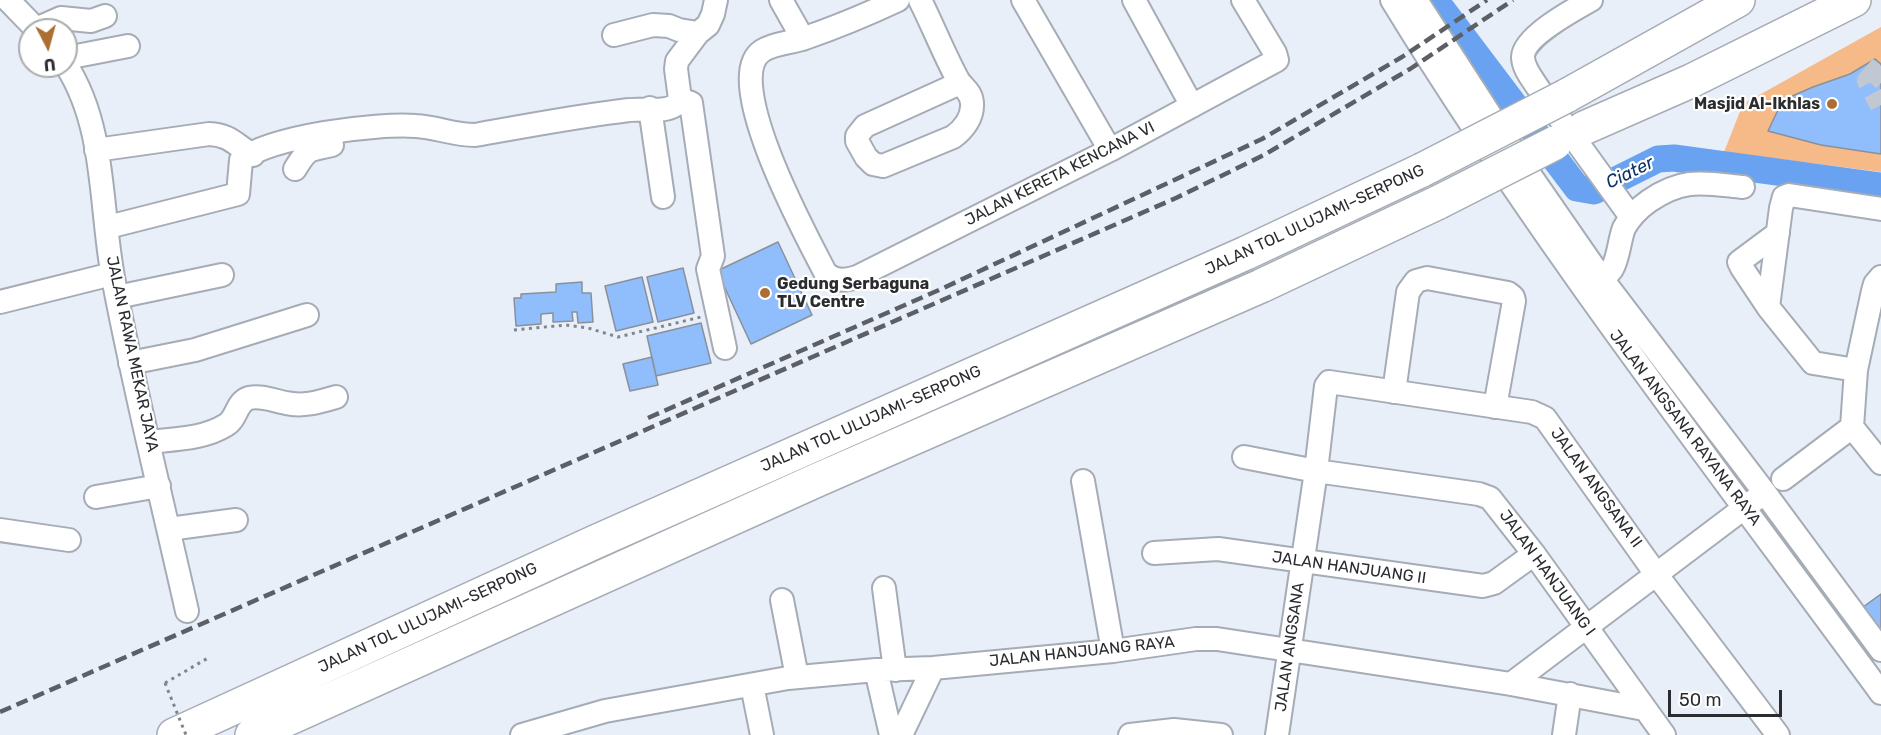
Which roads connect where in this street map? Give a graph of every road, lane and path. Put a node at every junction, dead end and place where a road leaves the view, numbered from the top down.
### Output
1 (8, 0) edge
2 (716, 0) edge
3 (781, 0) edge
4 (898, 0) edge
5 (920, 0) edge
6 (1023, 0) edge
7 (1134, 0) edge
8 (1243, 0) edge
9 (1392, 0) edge
10 (1416, 0) edge
11 (1591, 0) edge
12 (1719, 0) edge
13 (1738, 0) edge
14 (1810, 0) edge
15 (1854, 0) edge
16 (105, 16) dead end
17 (26, 18) edge
18 (78, 20) edge
19 (698, 33) junction
20 (614, 35) dead end
21 (803, 39) junction
22 (128, 46) dead end
23 (78, 56) edge
24 (73, 78) edge
25 (960, 82) junction
26 (1566, 96) junction
27 (680, 99) junction
28 (1192, 106) junction
29 (650, 108) junction
30 (1581, 129) junction
31 (348, 130) junction
32 (96, 150) junction
33 (1110, 150) junction
34 (1503, 154) junction
35 (253, 155) junction
36 (295, 169) dead end
37 (1743, 187) dead end
38 (663, 197) dead end
39 (1881, 209) edge
40 (1631, 217) junction
41 (108, 227) junction
42 (1778, 233) junction
43 (112, 274) junction
44 (222, 275) dead end
45 (1881, 277) edge
46 (1594, 285) junction
47 (117, 297) junction
48 (0, 302) edge
49 (1768, 307) junction
50 (307, 315) dead end
51 (689, 320) dead end
52 (514, 330) dead end
53 (725, 348) dead end
54 (130, 363) junction
55 (1856, 370) junction
56 (1329, 382) joint
57 (1395, 392) junction
58 (336, 397) dead end
59 (1496, 406) junction
60 (1852, 427) junction
61 (149, 442) junction
62 (1244, 457) dead end
63 (1881, 463) edge
64 (1316, 471) junction
65 (1784, 479) dead end
66 (1083, 481) dead end
67 (159, 486) junction
68 (1765, 493) junction
69 (96, 497) dead end
70 (1745, 507) junction
71 (236, 520) dead end
72 (169, 529) junction
73 (0, 530) edge
74 (69, 540) dead end
75 (1154, 553) dead end
76 (1534, 554) junction
77 (1302, 562) junction
78 (1656, 574) junction
79 (884, 588) dead end
80 (782, 600) dead end
81 (187, 611) dead end
82 (1586, 627) junction
83 (1881, 650) edge
84 (1113, 651) junction
85 (1290, 651) junction
86 (208, 658) dead end
87 (933, 668) junction
88 (886, 670) junction
89 (797, 677) junction
90 (1511, 684) junction
91 (752, 685) junction
92 (1881, 693) edge
93 (1570, 694) junction
94 (1644, 709) junction
95 (1196, 733) edge
96 (174, 735) edge
97 (186, 735) edge
98 (252, 735) edge
99 (522, 735) edge
100 (762, 735) edge
101 (891, 735) edge
102 (901, 735) edge
103 (1130, 735) edge
104 (1221, 735) edge
105 (1277, 735) edge
106 (1564, 735) edge
107 (1664, 735) edge
108 (1778, 735) edge

1 - 17 street
2 - 19 street
3 - 21 street
4 - 21 street
5 - 25 street
6 - 33 street
7 - 28 street
8 - 28 street, JALAN KERETA KENCANA VI
9 - 34 street
10 - 34 street
11 - 40 street
12 - 26 highway
13 - 26 highway
14 - 30 highway
15 - 30 highway
16 - 18 street
19 - 20 street
19 - 27 street
21 - 33 street, JALAN KERETA KENCANA VI
22 - 23 street
24 - 32 street, JALAN RAWA MEKAR JAYA
25 - 25 street
26 - 96 highway, JALAN TOL ULUJAMI–SERPONG, bridge
27 - 29 street
27 - 53 street
28 - 33 street, JALAN KERETA KENCANA VI
29 - 31 street
29 - 38 street
30 - 98 highway, JALAN TOL ULUJAMI–SERPONG, bridge
31 - 35 street
31 - 36 street
32 - 35 street
32 - 41 street, JALAN RAWA MEKAR JAYA
34 - 46 street, JALAN ANGSANA RAYANA RAYA
35 - 41 street
37 - 40 street
39 - 42 street
40 - 46 street
41 - 43 street, JALAN RAWA MEKAR JAYA
42 - 49 street
42 - 49 street
43 - 47 street, JALAN RAWA MEKAR JAYA
43 - 48 street
44 - 47 street
45 - 55 street
46 - 68 street, JALAN ANGSANA RAYANA RAYA
46 - 70 street, JALAN ANGSANA RAYANA RAYA
47 - 54 street, JALAN RAWA MEKAR JAYA
49 - 55 street
50 - 54 street
51 - 52 path
54 - 61 street, JALAN RAWA MEKAR JAYA
55 - 60 street
56 - 57 street, JALAN ANGSANA II
56 - 64 street, JALAN ANGSANA
57 - 59 street, JALAN ANGSANA II
57 - 59 street
58 - 61 street
59 - 78 street, JALAN ANGSANA II
60 - 63 street
60 - 65 street
61 - 67 street, JALAN RAWA MEKAR JAYA
62 - 64 street, JALAN HANJUANG I
64 - 76 street, JALAN HANJUANG I
64 - 77 street, JALAN ANGSANA
66 - 84 street
67 - 69 street
67 - 72 street, JALAN RAWA MEKAR JAYA
68 - 70 street
68 - 83 street, JALAN ANGSANA RAYANA RAYA
70 - 78 street
70 - 92 street, JALAN ANGSANA RAYANA RAYA
71 - 72 street
72 - 81 street, JALAN RAWA MEKAR JAYA
73 - 74 street
75 - 77 street, JALAN HANJUANG II
76 - 77 street, JALAN HANJUANG II
76 - 82 street, JALAN HANJUANG I
77 - 85 street, JALAN ANGSANA
78 - 82 street
78 - 108 street, JALAN ANGSANA II
79 - 88 street
80 - 89 street
82 - 90 street
82 - 94 street, JALAN HANJUANG I
84 - 85 street, JALAN HANJUANG RAYA
84 - 87 street, JALAN HANJUANG RAYA
85 - 90 street, JALAN HANJUANG RAYA
85 - 105 street, JALAN ANGSANA
86 - 97 path, bridge
87 - 88 street, JALAN HANJUANG RAYA
87 - 102 street
88 - 89 street, JALAN HANJUANG RAYA
88 - 101 street
89 - 91 street, JALAN HANJUANG RAYA
90 - 93 street, JALAN HANJUANG RAYA
91 - 99 street, JALAN HANJUANG RAYA
91 - 100 street
93 - 94 street, JALAN HANJUANG RAYA
93 - 106 street
94 - 107 street, JALAN HANJUANG I
95 - 103 street
95 - 104 street

